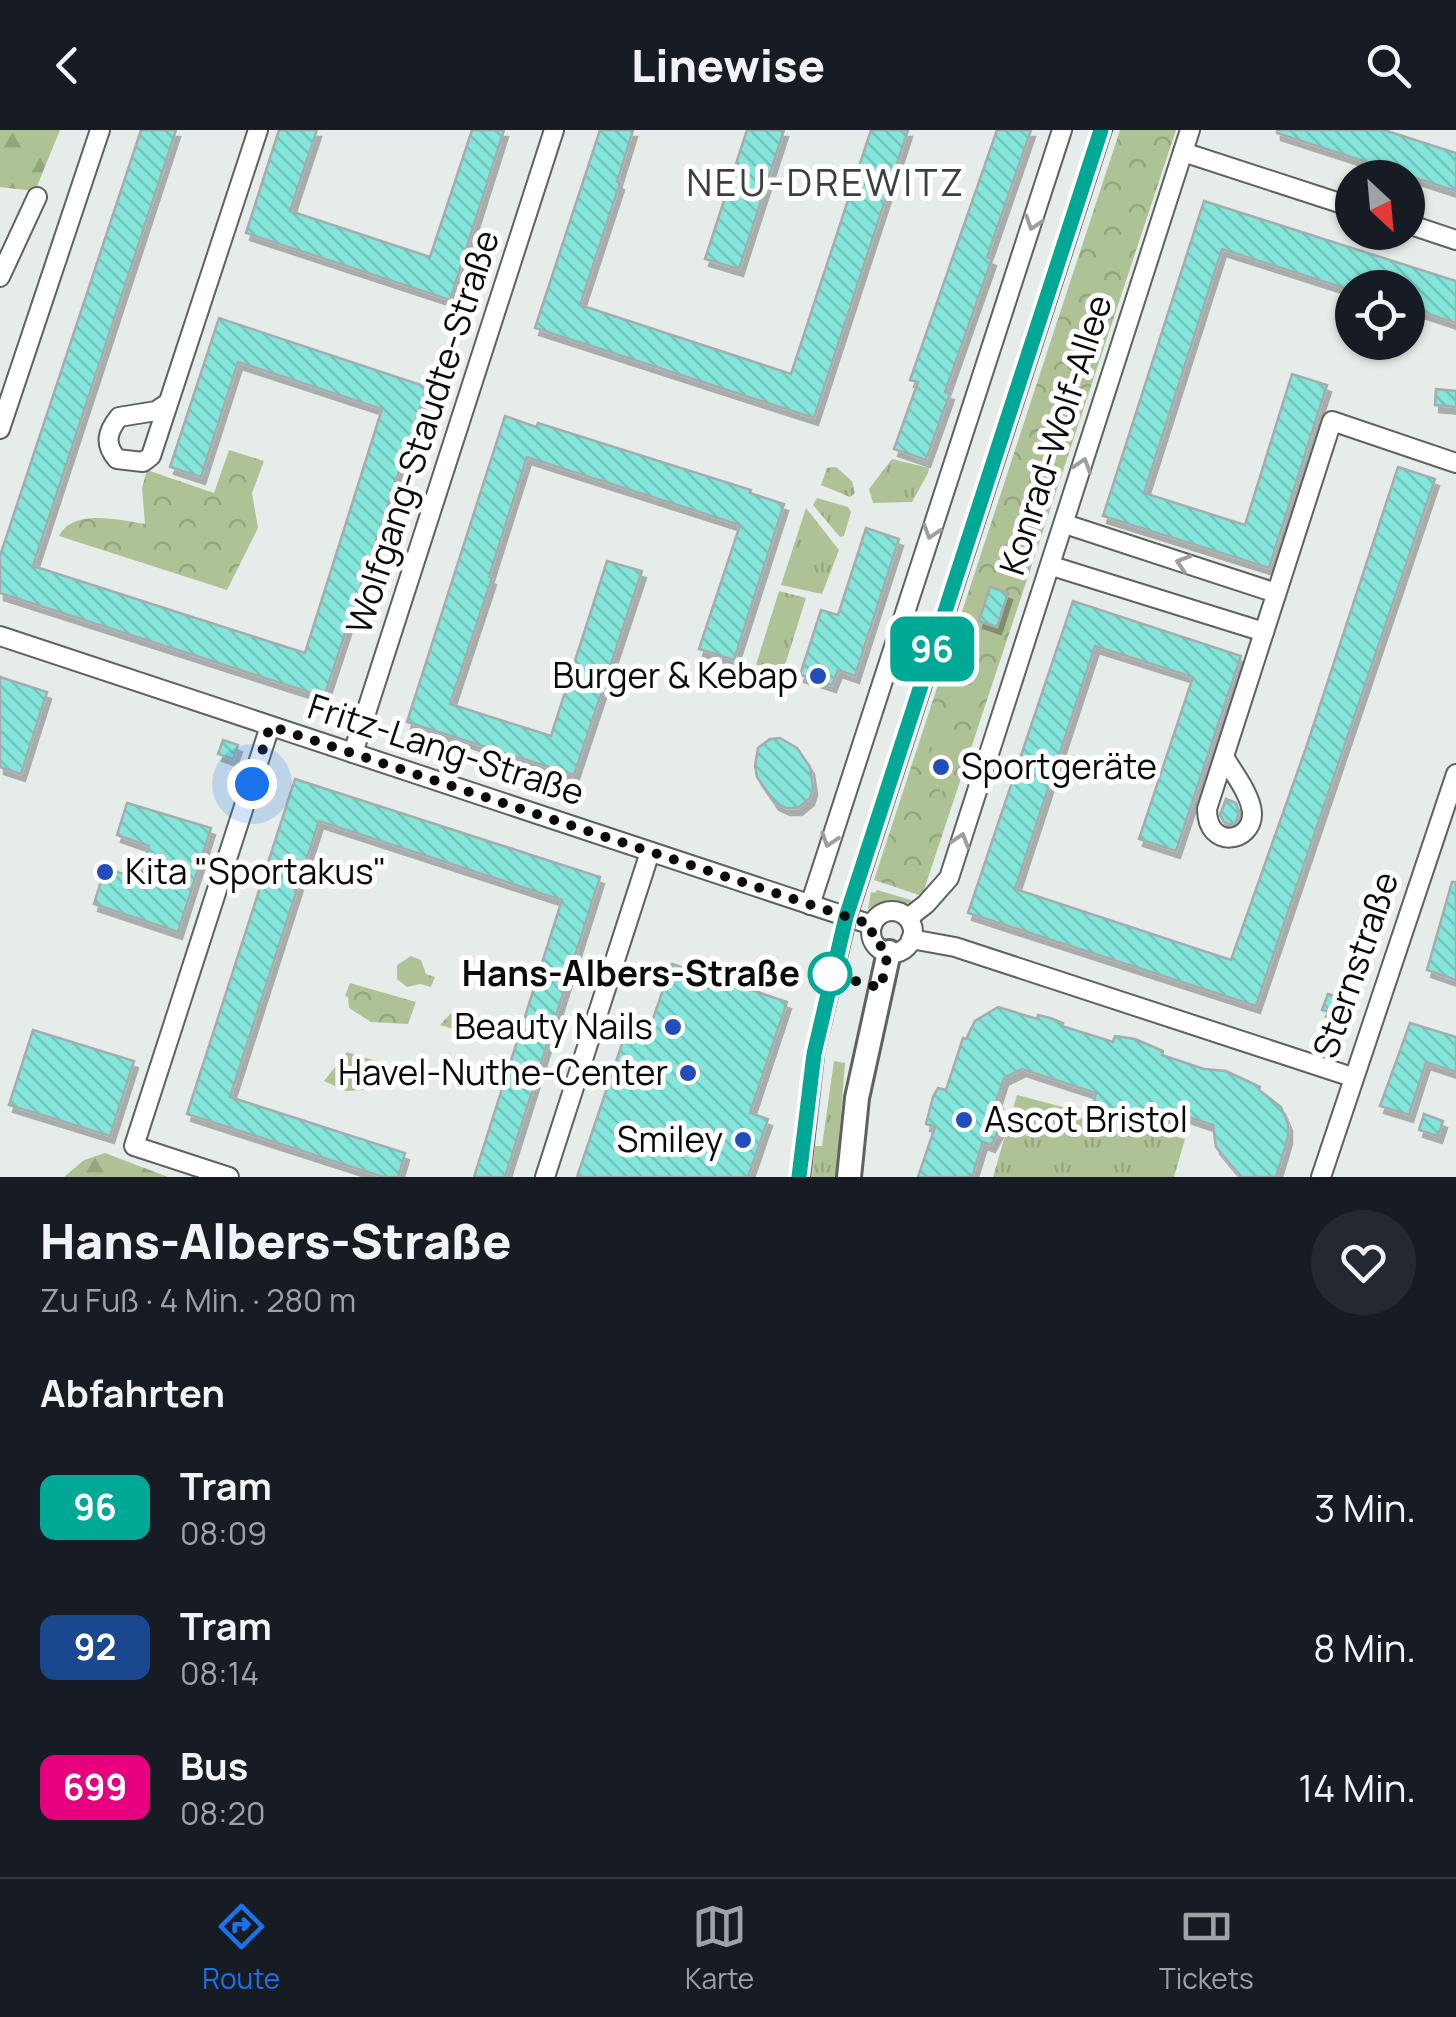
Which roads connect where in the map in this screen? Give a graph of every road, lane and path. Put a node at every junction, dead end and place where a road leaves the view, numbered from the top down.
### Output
1 (100, 130) edge
2 (258, 130) edge
3 (554, 130) edge
4 (1062, 130) edge
5 (1190, 130) edge
6 (1183, 152) junction
7 (38, 197) dead end
8 (1335, 201) edge
9 (1425, 230) edge
10 (1456, 240) edge
11 (0, 277) edge
12 (168, 403) dead end
13 (0, 429) edge
14 (1456, 463) edge
15 (1064, 524) junction
16 (1052, 566) junction
17 (1276, 593) junction
18 (1264, 632) junction
19 (0, 636) edge
20 (270, 726) junction
21 (353, 753) junction
22 (1224, 756) dead end
23 (1456, 774) edge
24 (650, 852) junction
25 (810, 905) junction
26 (908, 918) junction
27 (872, 925) junction
28 (911, 939) junction
29 (888, 952) junction
30 (1352, 1077) junction
31 (229, 1177) edge
32 (546, 1177) edge
33 (849, 1177) edge
34 (1321, 1177) edge

1 - 13 street
2 - 12 street
3 - 21 street, Wolfgang-Staudte-Straße
4 -> 25 street
5 - 6 street, Konrad-Wolf-Allee
6 - 8 street
15 -> 6 street, Konrad-Wolf-Allee
7 - 11 street
9 - 10 street
14 - 17 street
15 - 16 street, Konrad-Wolf-Allee
17 -> 15 street
16 - 18 street
26 -> 16 street, Konrad-Wolf-Allee
17 - 18 street
18 - 22 street
19 - 20 street, Fritz-Lang-Straße
20 - 21 street, Fritz-Lang-Straße
20 - 31 street
21 - 24 street, Fritz-Lang-Straße
23 - 30 street, Sternstraße
24 - 25 street, Fritz-Lang-Straße
24 - 32 street
25 - 27 street, Fritz-Lang-Straße
26 - 27 street
26 - 28 street
27 - 29 street
28 - 29 street
28 - 30 street
29 - 33 street
30 - 34 street, Sternstraße

